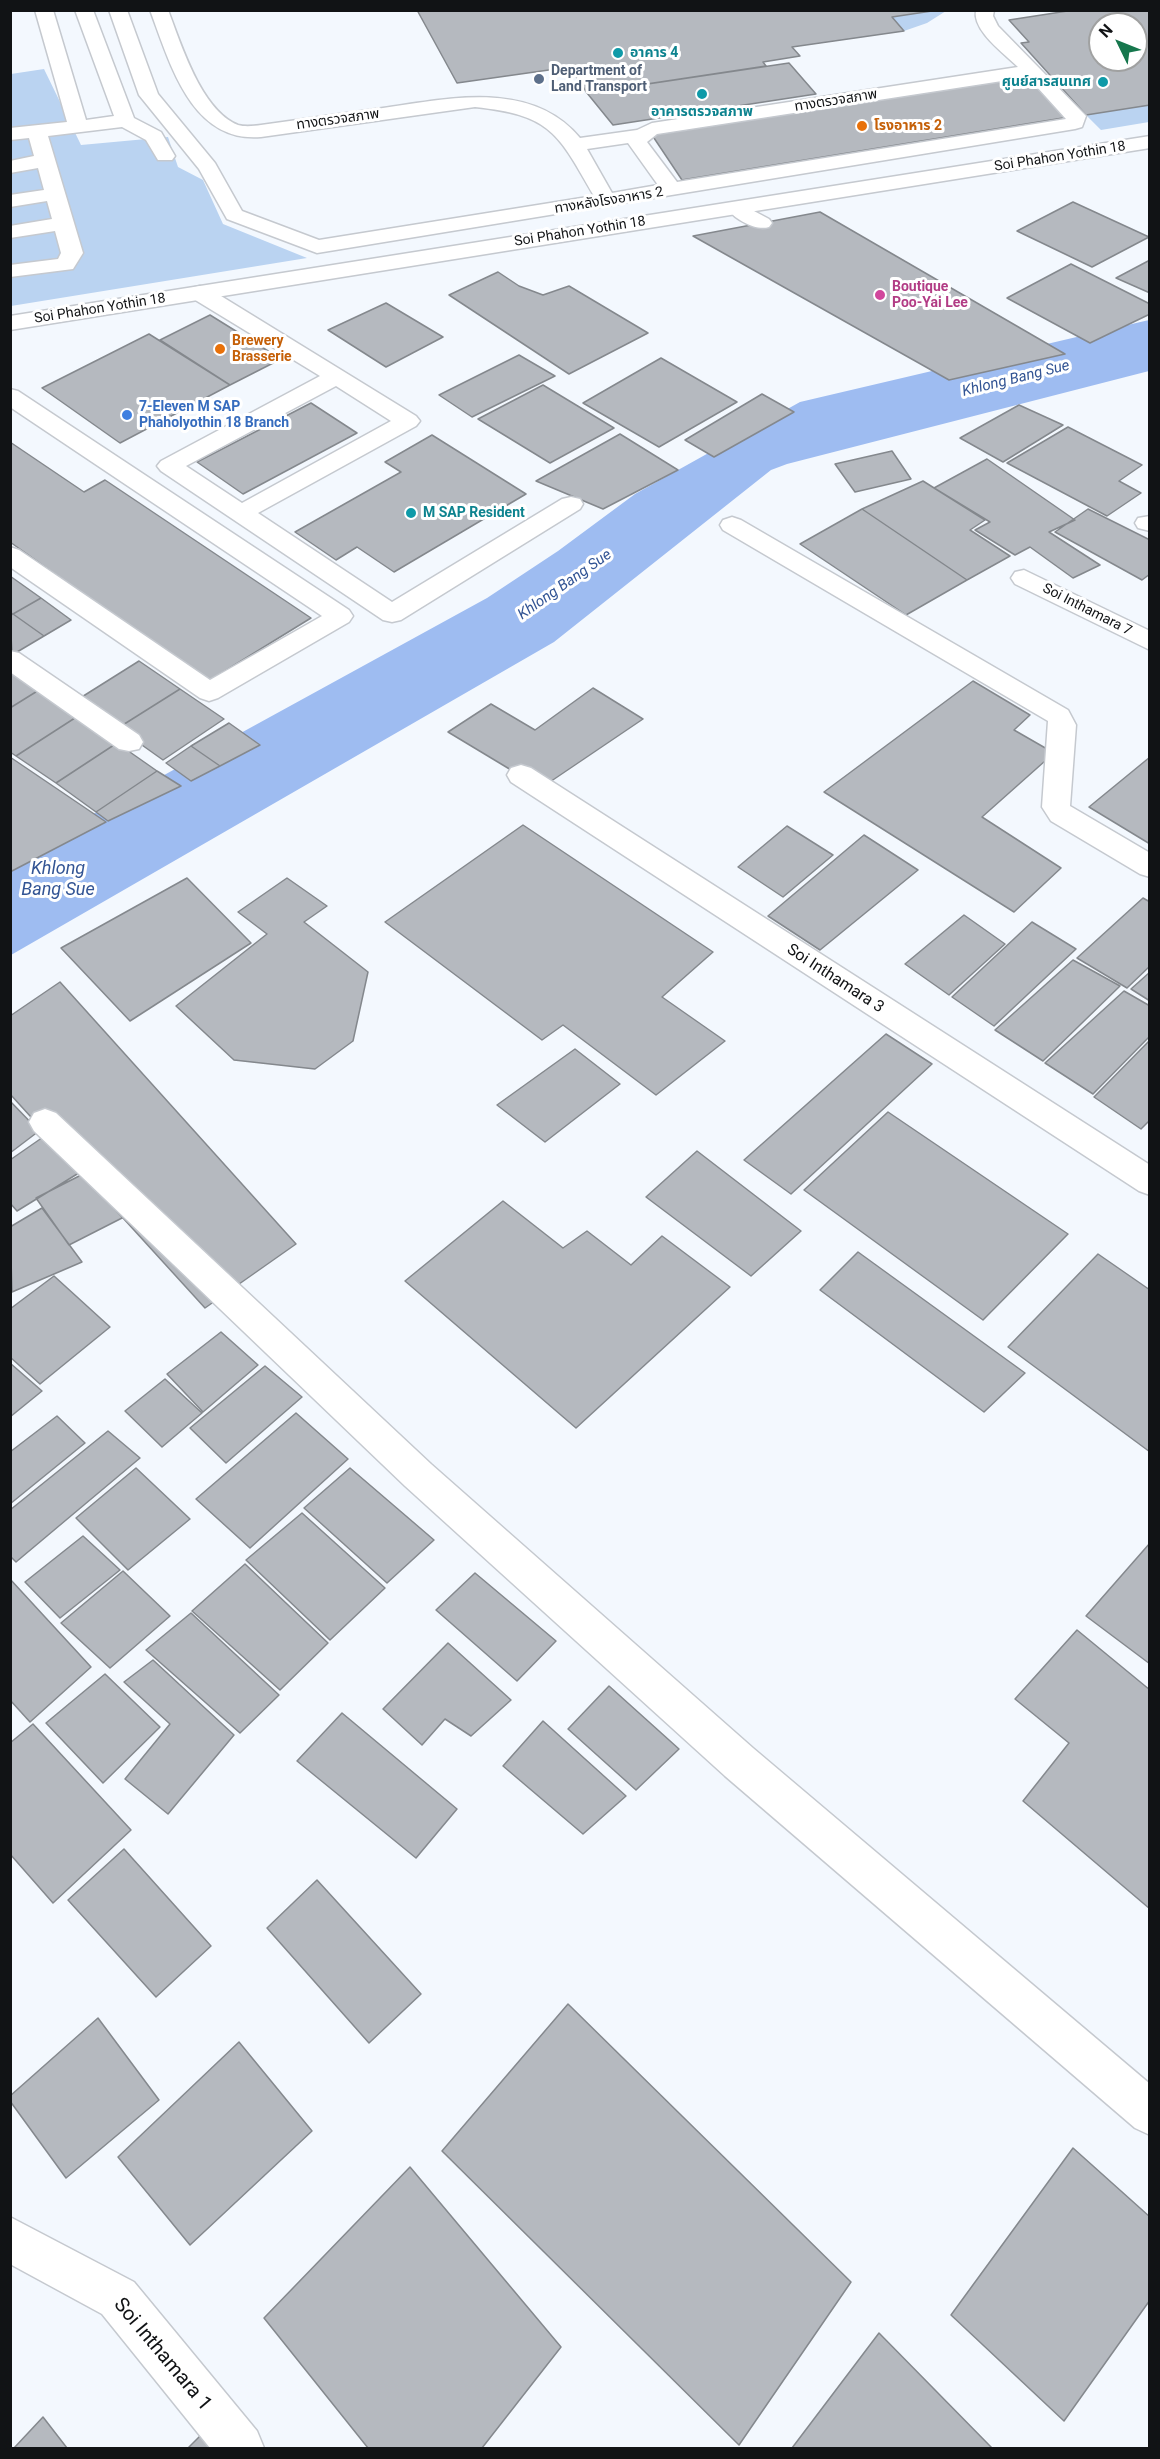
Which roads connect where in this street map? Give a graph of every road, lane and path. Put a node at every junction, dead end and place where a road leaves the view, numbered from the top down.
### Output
1 (44, 10) edge
2 (84, 10) edge
3 (118, 10) edge
4 (159, 10) edge
5 (985, 10) edge
6 (1032, 70) junction
7 (125, 120) junction
8 (77, 124) junction
9 (37, 130) junction
10 (10, 134) edge
11 (642, 135) junction
12 (1149, 142) edge
13 (573, 145) junction
14 (165, 156) dead end
15 (45, 160) junction
16 (10, 166) edge
17 (672, 190) junction
18 (55, 194) junction
19 (10, 201) edge
20 (607, 201) junction
21 (737, 208) junction
22 (762, 223) dead end
23 (63, 224) junction
24 (10, 232) edge
25 (10, 271) edge
26 (200, 293) junction
27 (10, 323) edge
28 (336, 377) junction
29 (10, 396) edge
30 (571, 504) dead end
31 (241, 513) junction
32 (732, 525) dead end
33 (10, 555) edge
34 (1024, 578) dead end
35 (1149, 642) edge
36 (10, 659) edge
37 (129, 742) dead end
38 (521, 775) dead end
39 (1149, 867) edge
40 (45, 1122) dead end
41 (1149, 1182) edge
42 (1149, 2112) edge
43 (10, 2239) edge
44 (240, 2448) edge

1 - 8 street
2 - 7 street
3 - 20 street, ทางหลังโรงอาหาร 2
4 - 13 street, ทางตรวจสภาพ
5 - 6 street, ทางหลังโรงอาหาร 2
6 - 11 street, ทางตรวจสภาพ
6 - 17 street, ทางหลังโรงอาหาร 2
7 - 8 street
7 - 14 street
8 - 9 street
9 - 10 street
9 - 15 street
11 - 13 street, ทางตรวจสภาพ
11 - 17 street
12 - 21 street, Soi Phahon Yothin 18
13 - 20 street, ทางตรวจสภาพ
15 - 16 street
15 - 18 street
17 - 20 street, ทางหลังโรงอาหาร 2
18 - 19 street
18 - 23 street
21 - 22 street
21 - 26 street, Soi Phahon Yothin 18
23 - 24 street
23 - 25 street
26 - 27 street, Soi Phahon Yothin 18
26 - 28 street
28 - 31 street
28 - 31 street
29 - 33 street
30 - 31 street
32 - 39 street
34 - 35 street, Soi Inthamara 7
36 - 37 street
38 - 41 street, Soi Inthamara 3
40 - 42 street
43 - 44 street, Soi Inthamara 1

